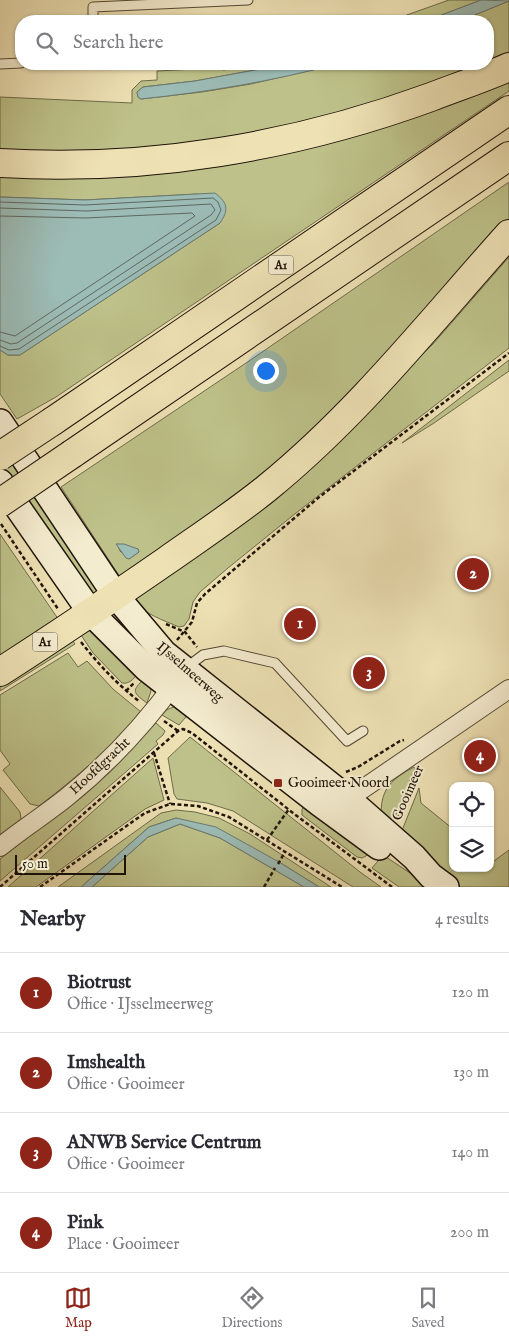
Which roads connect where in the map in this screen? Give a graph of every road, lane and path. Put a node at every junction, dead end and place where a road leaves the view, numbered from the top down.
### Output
1 (248, 0) edge
2 (93, 15) edge
3 (15, 63) edge
4 (0, 64) edge
5 (509, 67) edge
6 (509, 110) edge
7 (509, 156) edge
8 (0, 163) edge
9 (509, 234) edge
10 (509, 353) edge
11 (0, 422) edge
12 (0, 456) edge
13 (0, 482) edge
14 (0, 503) edge
15 (116, 596) junction
16 (90, 613) junction
17 (185, 632) dead end
18 (0, 672) edge
19 (178, 678) junction
20 (509, 689) edge
21 (363, 731) dead end
22 (430, 742) junction
23 (154, 753) junction
24 (310, 797) junction
25 (170, 804) junction
26 (289, 809) junction
27 (347, 811) junction
28 (267, 840) junction
29 (383, 841) junction
30 (0, 847) edge
31 (285, 852) junction
32 (278, 864) dead end
33 (364, 866) junction
34 (275, 868) dead end
35 (438, 881) edge
36 (0, 887) edge
37 (40, 887) edge
38 (264, 887) edge
39 (342, 887) edge
40 (392, 887) edge

1 - 2 lane
3 - 4 lane
5 - 8 highway
6 - 12 highway, A1, bridge
7 - 14 highway, bridge
9 - 15 highway, A1
10 - 17 path
11 - 15 main road, IJsselmeerweg
13 - 16 main road, IJsselmeerweg
15 - 16 highway, A1
15 - 19 main road, IJsselmeerweg
16 - 18 highway, A1
16 - 19 main road, IJsselmeerweg
19 - 21 lane
19 - 24 main road, IJsselmeerweg
19 - 30 street, Hoofdgracht
20 - 22 street, Gooimeer
22 - 24 path
22 - 27 street, Gooimeer
22 - 29 path, Gooimeer
23 - 25 path
23 - 26 path
23 - 36 path
24 - 26 path
24 - 27 main road, IJsselmeerweg
24 - 33 path
25 - 28 path
25 - 37 path
26 - 28 path
27 - 29 main road, IJsselmeerweg
28 - 31 path
29 - 33 path, Gooimeer
29 - 35 main road, IJsselmeerweg
31 - 32 path
31 - 39 path
33 - 40 path
34 - 38 path

